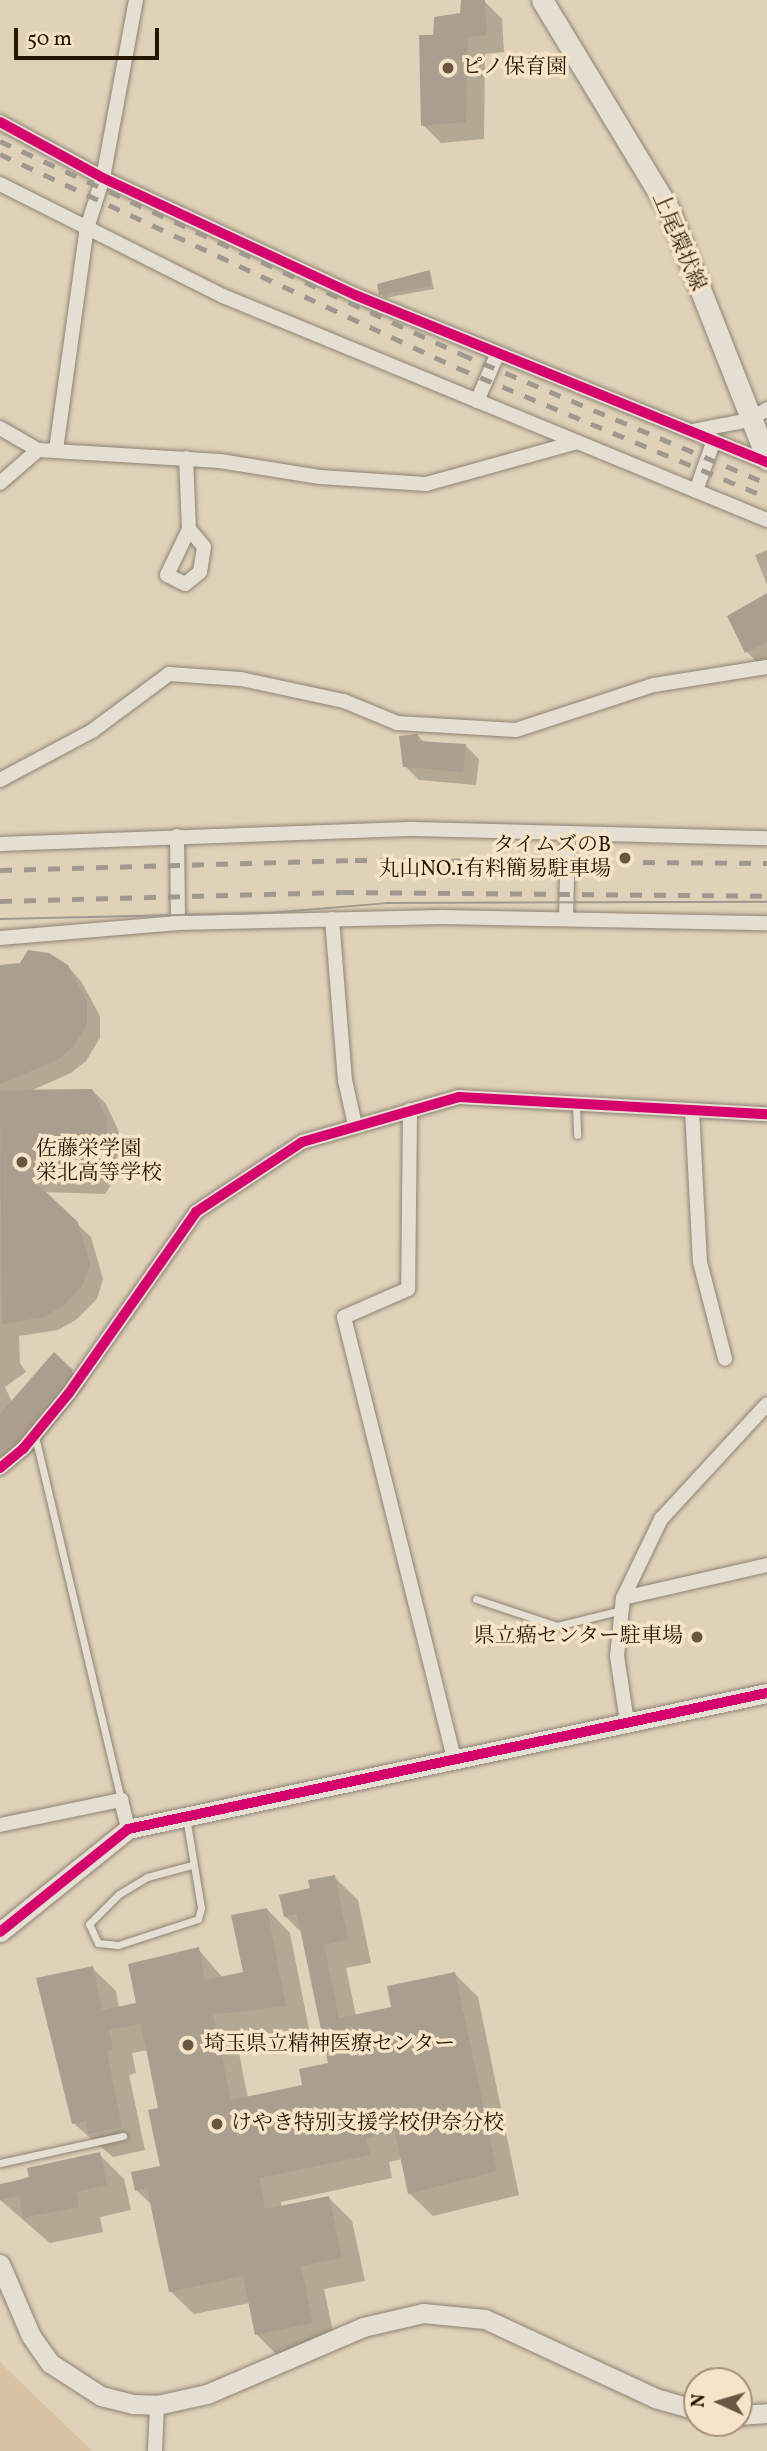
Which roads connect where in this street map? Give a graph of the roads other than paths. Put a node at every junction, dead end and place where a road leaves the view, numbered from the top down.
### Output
1 (136, 0) edge
2 (542, 0) edge
3 (0, 122) edge
4 (103, 178) junction
5 (0, 184) edge
6 (87, 228) junction
7 (498, 353) junction
8 (477, 401) junction
9 (758, 414) edge
10 (0, 428) edge
11 (691, 431) junction
12 (714, 440) junction
13 (577, 442) junction
14 (38, 450) junction
15 (57, 450) junction
16 (186, 458) junction
17 (767, 461) edge
18 (0, 483) edge
19 (696, 491) junction
20 (767, 520) edge
21 (189, 529) dead end
22 (767, 667) edge
23 (0, 780) edge
24 (568, 835) junction
25 (177, 836) junction
26 (767, 838) edge
27 (0, 844) edge
28 (566, 918) junction
29 (332, 919) junction
30 (178, 923) junction
31 (767, 923) edge
32 (0, 938) edge
33 (576, 1101) junction
34 (410, 1110) junction
35 (692, 1110) junction
36 (767, 1114) edge
37 (355, 1125) junction
38 (577, 1135) dead end
39 (725, 1359) dead end
40 (767, 1404) edge
41 (35, 1435) junction
42 (0, 1468) edge
43 (767, 1565) edge
44 (476, 1599) dead end
45 (623, 1604) junction
46 (767, 1693) edge
47 (627, 1722) junction
48 (454, 1759) junction
49 (121, 1800) junction
50 (186, 1816) junction
51 (0, 1825) edge
52 (128, 1829) junction
53 (192, 1865) junction
54 (0, 1932) edge
55 (123, 2136) dead end
56 (0, 2163) edge
57 (0, 2264) edge
58 (157, 2405) junction
59 (683, 2406) edge
60 (155, 2451) edge

1 - 4 street
2 - 9 main road, 上尾環状線
3 - 4 street
4 - 6 street
4 - 7 street
5 - 6 street
6 - 8 street
6 - 15 street
7 - 8 street
7 - 11 street
8 - 13 street
9 - 11 street
9 - 17 main road, 上尾環状線
10 - 14 street
11 - 12 street
12 - 17 street
12 - 19 street
13 - 16 street
13 - 19 street
14 - 15 street
14 - 18 street
15 - 16 street
16 - 21 street
19 - 20 street
22 - 23 street
24 - 25 street
24 - 26 street
24 - 28 street
25 - 27 street
25 - 30 street
28 - 29 street
28 - 31 street
29 - 30 street
29 - 37 street
30 - 32 street
33 - 34 street
33 - 35 street
33 - 38 lane
34 - 37 street
34 - 48 street
35 - 36 street
35 - 39 street
37 - 41 street
40 - 45 street
41 - 42 street
41 - 49 lane
43 - 45 street
44 - 45 lane
45 - 47 street
46 - 47 street
47 - 48 street
48 - 50 street
49 - 51 street
49 - 52 street
50 - 52 street
50 - 53 lane
52 - 54 street
53 - 53 lane
55 - 56 lane
57 - 58 street
58 - 59 street
58 - 60 street

